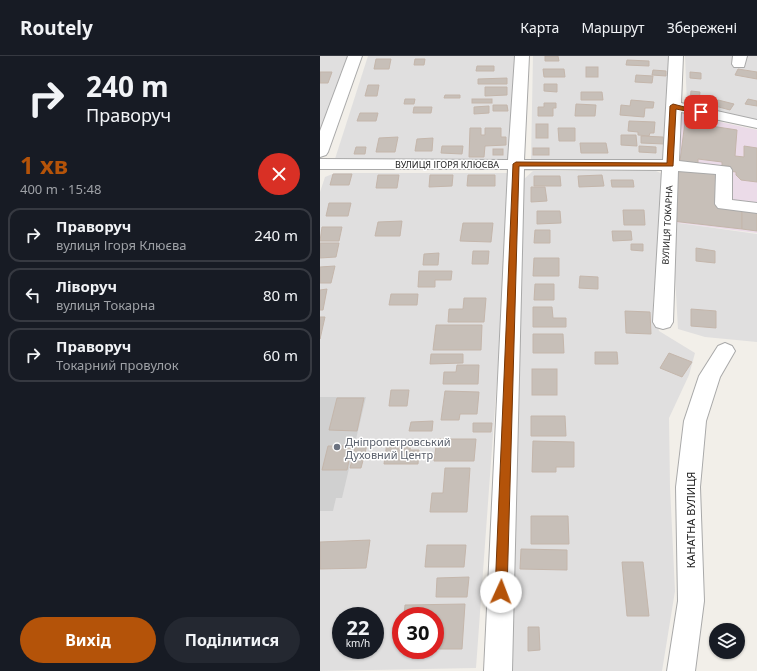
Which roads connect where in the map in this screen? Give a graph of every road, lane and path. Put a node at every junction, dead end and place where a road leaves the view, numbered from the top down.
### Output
1 (355, 56) edge
2 (522, 56) edge
3 (676, 56) edge
4 (673, 106) junction
5 (757, 124) edge
6 (320, 152) edge
7 (320, 164) edge
8 (516, 164) junction
9 (670, 165) junction
10 (757, 208) edge
11 (663, 322) dead end
12 (725, 351) dead end
13 (498, 671) edge
14 (681, 671) edge

1 - 6 street
2 - 8 street
3 - 4 street, ВУЛИЦЯ ТОКАРНА
4 - 5 street
4 - 9 street, ВУЛИЦЯ ТОКАРНА
7 - 8 street, ВУЛИЦЯ ІГОРЯ КЛЮЄВА
8 - 9 street, ВУЛИЦЯ ІГОРЯ КЛЮЄВА
8 - 13 street
9 - 10 street, ВУЛИЦЯ ІГОРЯ КЛЮЄВА
9 - 11 street, ВУЛИЦЯ ТОКАРНА
12 - 14 street, КАНАТНА ВУЛИЦЯ

